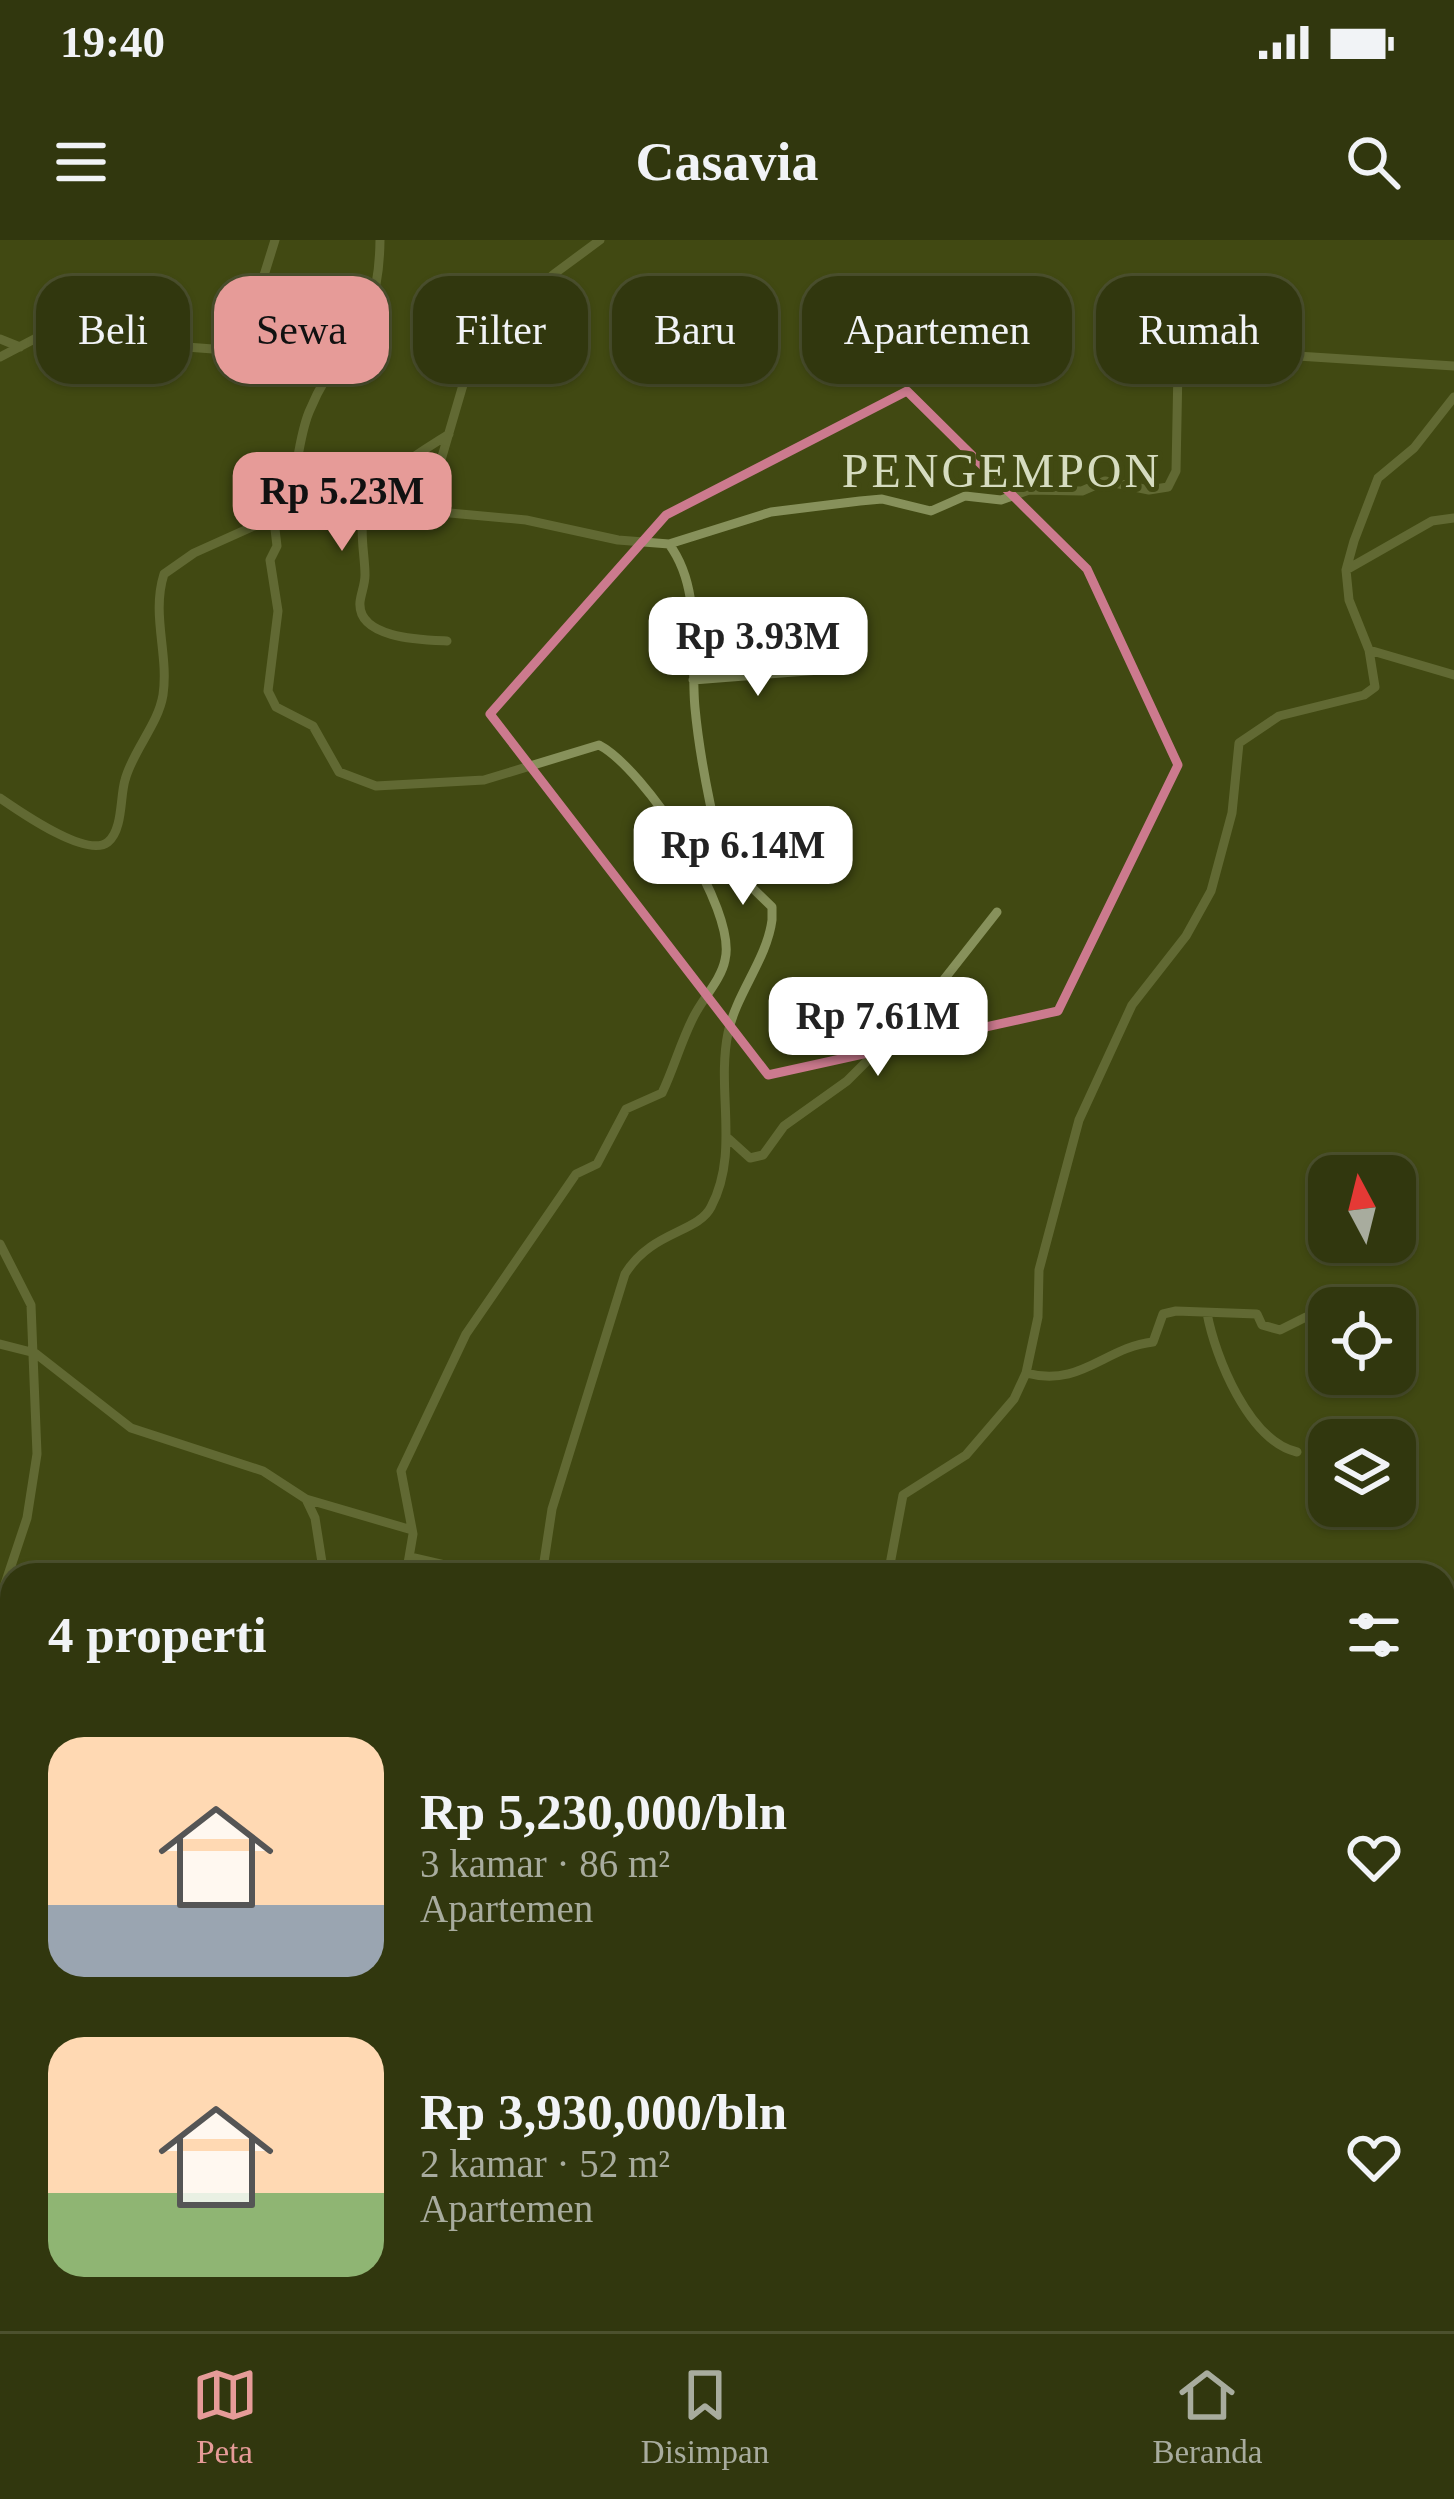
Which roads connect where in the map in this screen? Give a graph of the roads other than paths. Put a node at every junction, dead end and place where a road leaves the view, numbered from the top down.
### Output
1 (275, 240) edge
2 (380, 240) edge
3 (598, 241) edge
4 (0, 339) edge
5 (20, 347) junction
6 (0, 357) edge
7 (1454, 365) edge
8 (1454, 397) edge
9 (453, 431) junction
10 (1454, 518) edge
11 (274, 521) junction
12 (669, 544) junction
13 (1346, 571) junction
14 (447, 641) dead end
15 (1369, 650) junction
16 (820, 670) dead end
17 (1454, 675) edge
18 (693, 680) junction
19 (0, 798) edge
20 (19, 810) junction
21 (0, 811) edge
22 (728, 864) junction
23 (703, 878) junction
24 (997, 911) dead end
25 (729, 1138) junction
26 (0, 1244) edge
27 (1207, 1313) junction
28 (1306, 1317) dead end
29 (0, 1344) edge
30 (35, 1352) junction
31 (1026, 1373) junction
32 (1297, 1452) dead end
33 (306, 1499) junction
34 (412, 1530) junction
35 (410, 1558) junction
36 (10, 1563) edge
37 (322, 1563) edge
38 (409, 1563) edge
39 (433, 1563) edge
40 (544, 1563) edge
41 (890, 1563) edge

1 - 5 street
2 - 11 street
3 - 9 street
4 - 5 street
5 - 6 street
7 - 12 street
8 - 13 street
9 - 12 street
9 - 14 street
10 - 13 street
11 - 20 street
11 - 23 street
12 - 18 street
13 - 15 street
15 - 17 street
15 - 31 street
16 - 18 street
18 - 22 street
19 - 20 street
20 - 21 street
22 - 23 street
22 - 25 street
23 - 34 street
24 - 25 street
25 - 40 street
26 - 30 street
27 - 28 street
27 - 31 street
27 - 32 street
29 - 30 street
30 - 33 street
30 - 36 street
31 - 41 street
33 - 34 street
33 - 37 street
34 - 35 street
35 - 38 street
35 - 39 street

